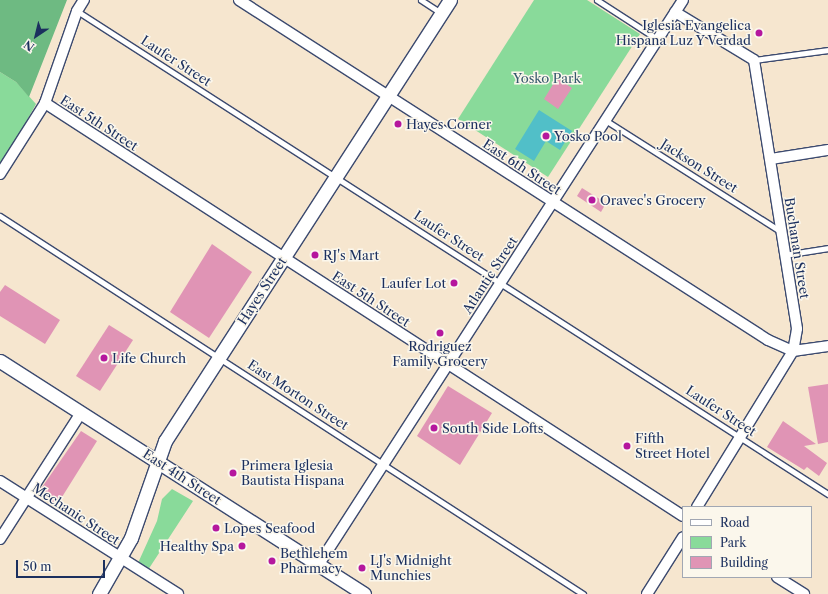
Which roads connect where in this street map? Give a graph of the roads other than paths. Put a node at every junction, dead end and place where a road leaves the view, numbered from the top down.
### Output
1 (84, 0) edge
2 (239, 0) edge
3 (421, 0) edge
4 (450, 0) edge
5 (597, 0) edge
6 (683, 0) edge
7 (77, 10) junction
8 (675, 12) junction
9 (442, 13) junction
10 (657, 39) junction
11 (828, 50) edge
12 (754, 60) junction
13 (388, 96) junction
14 (45, 103) junction
15 (606, 120) junction
16 (828, 150) edge
17 (771, 159) junction
18 (0, 174) edge
19 (336, 177) junction
20 (552, 202) junction
21 (0, 216) edge
22 (780, 231) junction
23 (828, 248) edge
24 (784, 255) junction
25 (284, 258) junction
26 (501, 283) junction
27 (828, 346) edge
28 (793, 351) junction
29 (219, 358) junction
30 (0, 361) edge
31 (448, 364) junction
32 (81, 412) junction
33 (741, 437) junction
34 (158, 461) junction
35 (384, 464) junction
36 (0, 481) edge
37 (828, 494) edge
38 (27, 497) junction
39 (698, 506) edge
40 (682, 515) edge
41 (0, 539) edge
42 (682, 540) edge
43 (121, 559) junction
44 (319, 564) junction
45 (780, 578) edge
46 (99, 594) edge
47 (178, 594) edge
48 (364, 594) edge
49 (583, 594) edge
50 (647, 594) edge
51 (804, 594) edge

1 - 7 street
2 - 13 street, East 6th Street
3 - 9 lane
4 - 9 street, Hayes Street
5 - 10 lane
6 - 8 street, Atlantic Street
7 - 14 street
7 - 19 lane, Laufer Street
8 - 10 street, Atlantic Street
8 - 12 street
9 - 13 street, Hayes Street
10 - 15 street, Atlantic Street
11 - 12 lane
12 - 17 street, Buchanan Street
13 - 19 street, Hayes Street
13 - 20 street, East 6th Street
14 - 18 street
14 - 25 street, East 5th Street
15 - 20 street, Atlantic Street
15 - 22 lane, Jackson Street
16 - 17 street
17 - 22 street, Buchanan Street
19 - 25 street, Hayes Street
19 - 26 lane, Laufer Street
20 - 26 street, Atlantic Street
20 - 28 street, East 6th Street
21 - 29 lane, East Morton Street
22 - 24 street, Buchanan Street
23 - 24 lane
24 - 28 street, Buchanan Street
25 - 29 street, Hayes Street
25 - 31 street, East 5th Street
26 - 31 street, Atlantic Street
26 - 33 lane, Laufer Street
27 - 28 street
28 - 33 street, Buchanan Street
29 - 34 street, Hayes Street
29 - 35 lane, East Morton Street
30 - 32 street, East 4th Street
31 - 35 street, Atlantic Street
31 - 40 street, East 5th Street
32 - 34 street, East 4th Street
32 - 38 street
33 - 37 lane, Laufer Street
33 - 39 street, Buchanan Street
34 - 43 street, Hayes Street
34 - 44 street, East 4th Street
35 - 44 street, Atlantic Street
35 - 49 lane, East Morton Street
36 - 38 street, Mechanic Street
38 - 41 street
38 - 43 street, Mechanic Street
42 - 50 street
43 - 46 street, Hayes Street
43 - 47 street, Mechanic Street
44 - 48 street, East 4th Street
45 - 51 street

